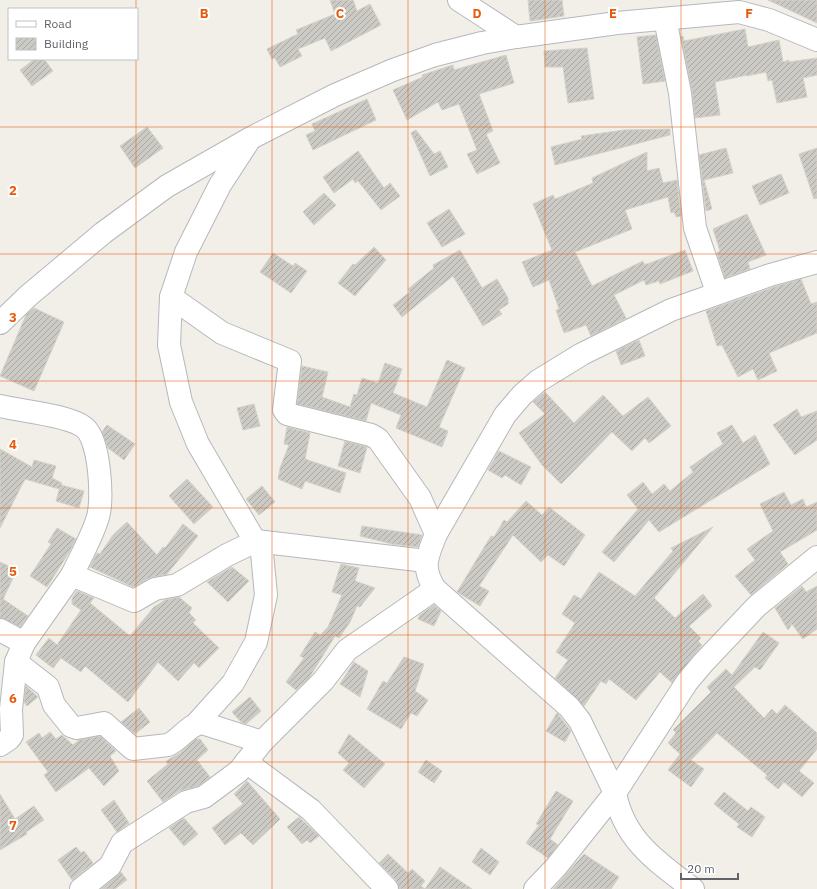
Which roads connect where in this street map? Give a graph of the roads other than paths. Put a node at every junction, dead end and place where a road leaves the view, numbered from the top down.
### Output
1 (459, 0) edge
2 (665, 19) junction
3 (516, 37) junction
4 (817, 40) edge
5 (251, 138) junction
6 (817, 262) edge
7 (717, 292) junction
8 (171, 298) junction
9 (0, 323) edge
10 (0, 406) edge
11 (436, 534) junction
12 (256, 541) junction
13 (817, 557) edge
14 (426, 561) junction
15 (72, 575) junction
16 (435, 589) junction
17 (0, 630) edge
18 (20, 653) junction
19 (197, 723) junction
20 (262, 742) junction
21 (0, 745) edge
22 (246, 762) junction
23 (615, 793) junction
24 (81, 889) edge
25 (387, 889) edge
26 (535, 889) edge
27 (694, 889) edge

1 - 3 street
2 - 3 street
2 - 4 street
2 - 7 street
3 - 5 street
5 - 8 street
5 - 9 street
6 - 7 street
7 - 11 street
8 - 11 street
8 - 12 street
10 - 15 street
11 - 14 street
12 - 14 street
12 - 15 street
12 - 19 street
13 - 23 street
14 - 16 street
15 - 18 street
16 - 20 street
16 - 23 street
17 - 18 street
18 - 19 street
18 - 21 street
19 - 20 street
20 - 22 street
22 - 24 street
22 - 25 street
23 - 26 street
23 - 27 street

